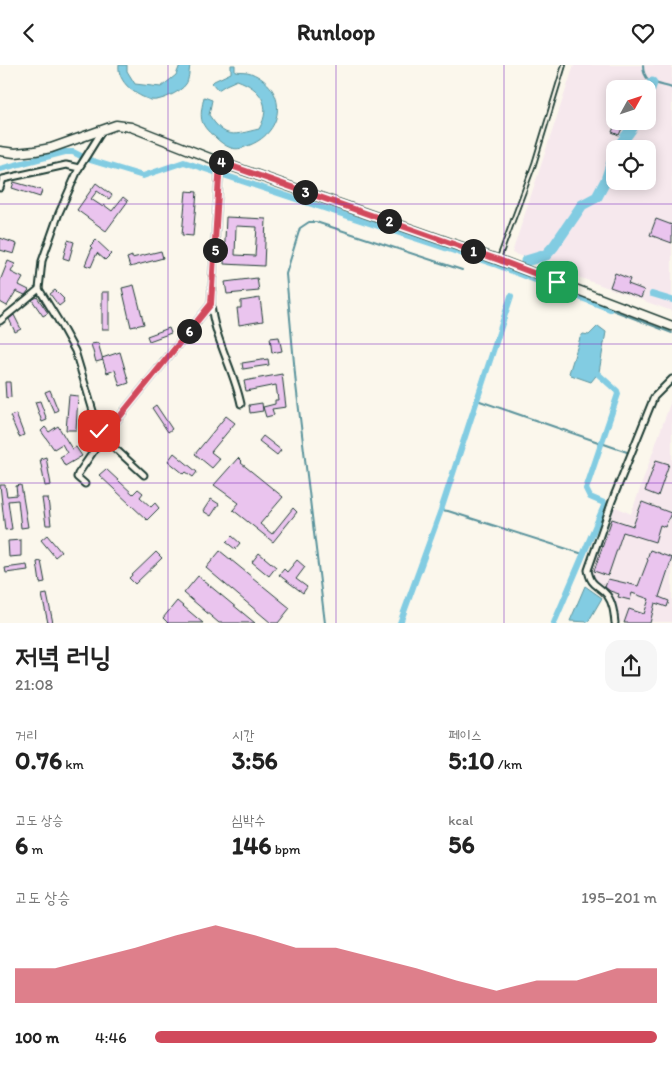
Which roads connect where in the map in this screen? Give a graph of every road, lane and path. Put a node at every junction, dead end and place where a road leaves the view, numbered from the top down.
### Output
1 (564, 65) edge
2 (103, 128) junction
3 (0, 151) edge
4 (220, 162) junction
5 (79, 168) junction
6 (1, 180) edge
7 (0, 188) edge
8 (499, 260) junction
9 (39, 289) junction
10 (211, 304) junction
11 (0, 321) edge
12 (672, 326) edge
13 (672, 379) edge
14 (241, 405) dead end
15 (104, 436) junction
16 (144, 475) dead end
17 (85, 484) dead end
18 (615, 623) edge

1 - 8 lane
2 - 3 main road
2 - 4 main road
2 - 5 street
4 - 8 main road
4 - 10 street
5 - 6 street
5 - 9 street
6 - 7 street
8 - 12 main road
9 - 11 street
9 - 15 street
10 - 14 street
10 - 15 street
13 - 18 street
15 - 16 street
15 - 17 street

